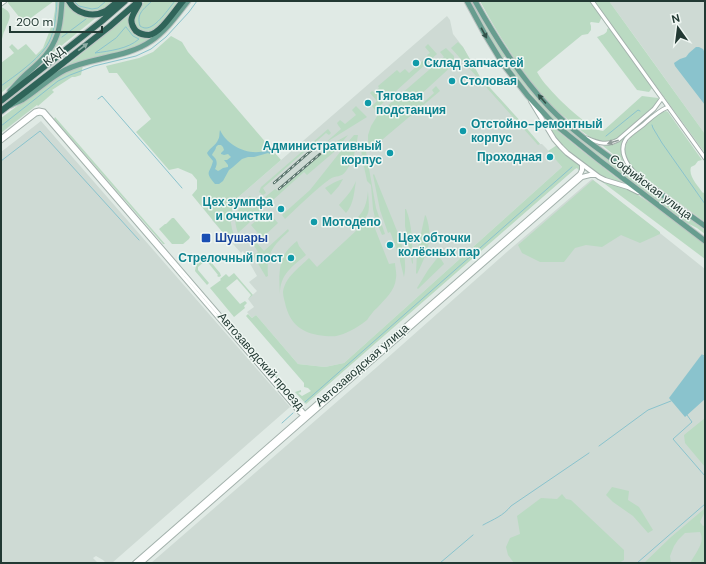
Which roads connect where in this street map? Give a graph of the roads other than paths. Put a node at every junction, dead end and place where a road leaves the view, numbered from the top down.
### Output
1 (6, 1) edge
2 (62, 1) edge
3 (69, 1) edge
4 (119, 1) edge
5 (125, 1) edge
6 (140, 1) edge
7 (183, 1) edge
8 (188, 1) edge
9 (467, 1) edge
10 (476, 1) edge
11 (592, 1) edge
12 (1, 4) edge
13 (510, 59) junction
14 (503, 64) junction
15 (528, 96) junction
16 (662, 98) junction
17 (2, 100) edge
18 (8, 106) junction
19 (668, 107) junction
20 (1, 111) edge
21 (583, 137) junction
22 (1, 138) edge
23 (1, 141) edge
24 (705, 158) edge
25 (582, 165) junction
26 (595, 175) junction
27 (639, 178) junction
28 (643, 194) junction
29 (705, 226) edge
30 (705, 241) edge
31 (306, 416) junction
32 (135, 563) edge
33 (141, 563) edge

1 - 12 street
2 - 17 main road
3 - 4 highway
5 - 17 highway, КАД
6 - 7 highway
18 -> 6 highway, КАД
8 - 18 main road
9 -> 14 main road, Софийская улица
10 - 13 main road, Софийская улица
11 - 16 street
13 - 14 main road
21 -> 13 main road, Софийская улица
14 - 15 main road, Софийская улица
15 - 25 street
15 - 28 main road, Софийская улица
16 - 19 street
16 -> 21 street
18 - 20 highway, КАД
19 - 24 street
19 - 27 street
21 - 27 main road, Софийская улица
22 - 31 street, Автозаводский проезд
23 - 31 street, Автозаводский проезд
25 - 26 street
25 - 31 street, Автозаводская улица
26 - 28 street
26 - 31 street, Автозаводская улица
27 - 29 main road, Софийская улица
28 - 30 main road, Софийская улица
31 - 32 street, Автозаводская улица
31 - 33 street, Автозаводская улица

